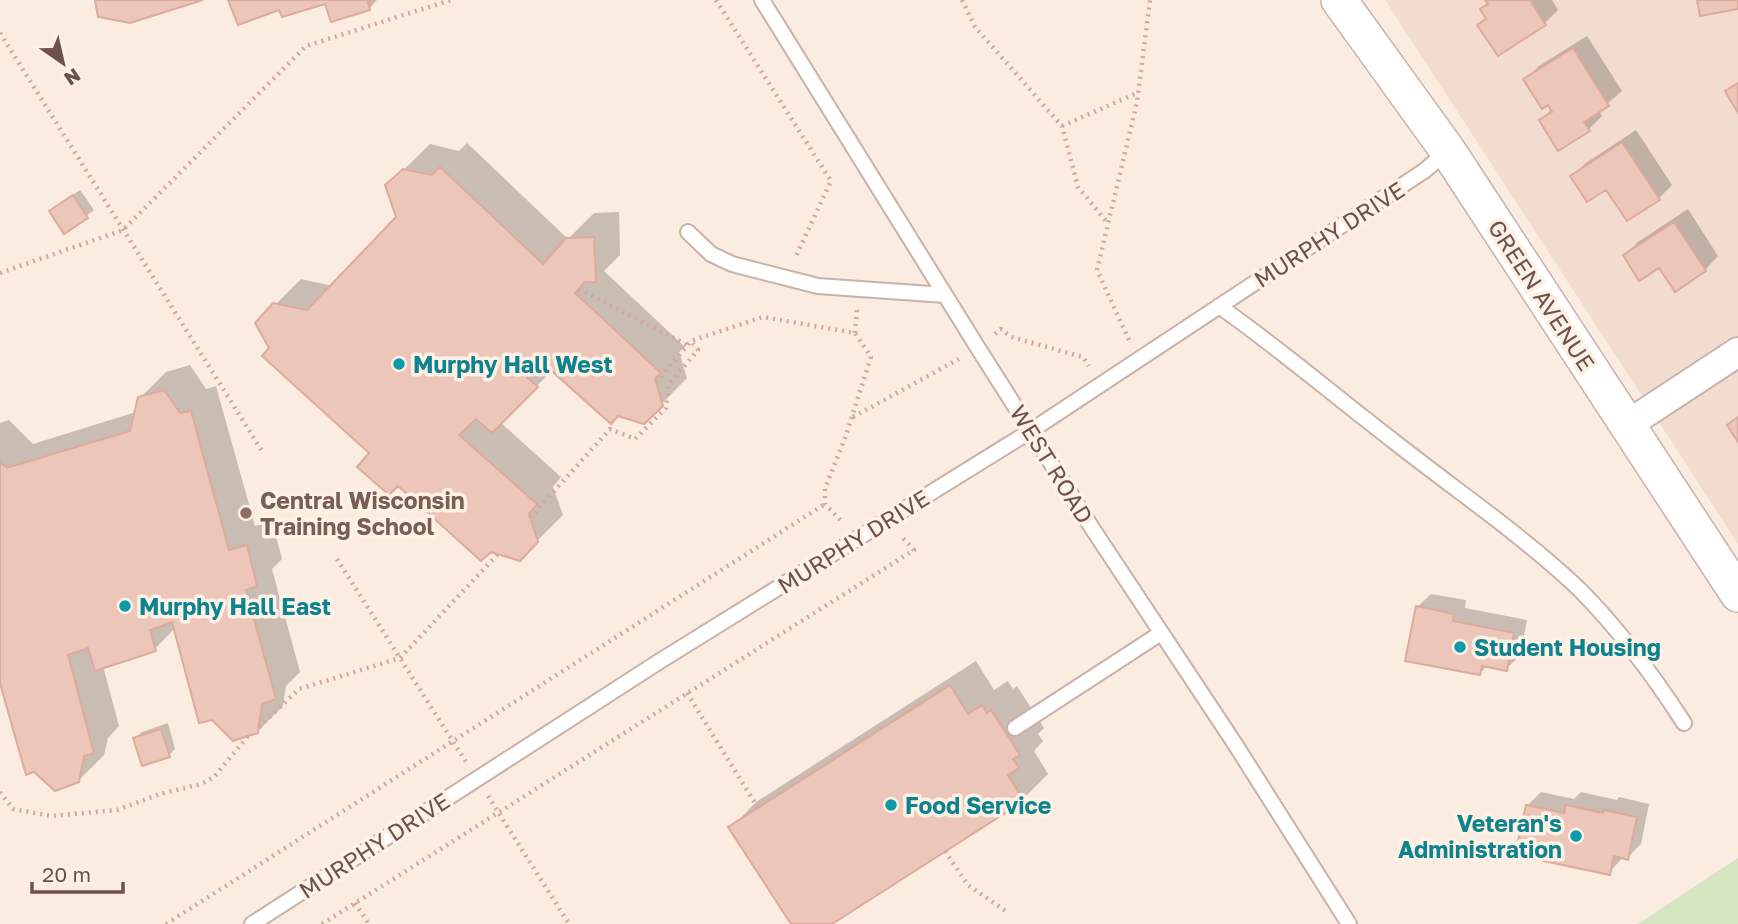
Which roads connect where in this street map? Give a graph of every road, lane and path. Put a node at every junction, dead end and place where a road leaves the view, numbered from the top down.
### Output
1 (451, 0) edge
2 (716, 0) edge
3 (762, 0) edge
4 (962, 0) edge
5 (1150, 0) edge
6 (1339, 0) edge
7 (0, 33) edge
8 (1138, 93) junction
9 (1062, 125) junction
10 (1448, 151) junction
11 (1108, 223) junction
12 (123, 230) junction
13 (688, 232) dead end
14 (0, 273) edge
15 (786, 277) junction
16 (579, 289) dead end
17 (945, 295) junction
18 (1219, 306) junction
19 (689, 343) junction
20 (1738, 352) edge
21 (1138, 360) junction
22 (656, 382) dead end
23 (1627, 425) junction
24 (1031, 430) junction
25 (262, 451) dead end
26 (825, 504) junction
27 (530, 518) dead end
28 (886, 521) junction
29 (856, 539) junction
30 (498, 554) dead end
31 (337, 559) dead end
32 (1738, 594) edge
33 (1161, 633) junction
34 (400, 658) junction
35 (687, 693) junction
36 (1684, 723) dead end
37 (259, 727) dead end
38 (1015, 728) dead end
39 (248, 736) dead end
40 (453, 741) junction
41 (477, 779) junction
42 (0, 792) edge
43 (758, 808) dead end
44 (498, 812) junction
45 (946, 851) dead end
46 (355, 903) junction
47 (1007, 912) dead end
48 (166, 924) edge
49 (252, 924) edge
50 (322, 924) edge
51 (369, 924) edge
52 (569, 924) edge
53 (1349, 924) edge

1 - 12 path
2 - 15 path
3 - 17 lane, WEST ROAD
4 - 9 path
5 - 8 path
6 - 10 street, GREEN AVENUE
7 - 12 path
8 - 9 path
8 - 11 path
9 - 11 path
10 - 18 lane, MURPHY DRIVE
10 - 23 street, GREEN AVENUE
11 - 21 path
12 - 14 path
12 - 25 path
13 - 15 lane
15 - 17 lane
16 - 19 path
17 - 24 lane, WEST ROAD
18 - 21 lane, MURPHY DRIVE
18 - 36 lane
19 - 22 path
19 - 26 path
19 - 27 path
20 - 23 street
21 - 24 lane, MURPHY DRIVE
23 - 32 street, GREEN AVENUE
24 - 28 lane, MURPHY DRIVE
24 - 33 lane, WEST ROAD
26 - 29 path
26 - 40 path
28 - 29 lane, MURPHY DRIVE
28 - 35 path
29 - 41 lane, MURPHY DRIVE
30 - 34 path
31 - 34 path
33 - 38 lane
33 - 53 lane, WEST ROAD
34 - 37 path
34 - 40 path
35 - 43 path
35 - 44 path
39 - 42 path
40 - 41 path
40 - 48 path
41 - 44 path
41 - 49 lane, MURPHY DRIVE
44 - 46 path
44 - 52 path
45 - 47 path
46 - 50 path
46 - 51 path

